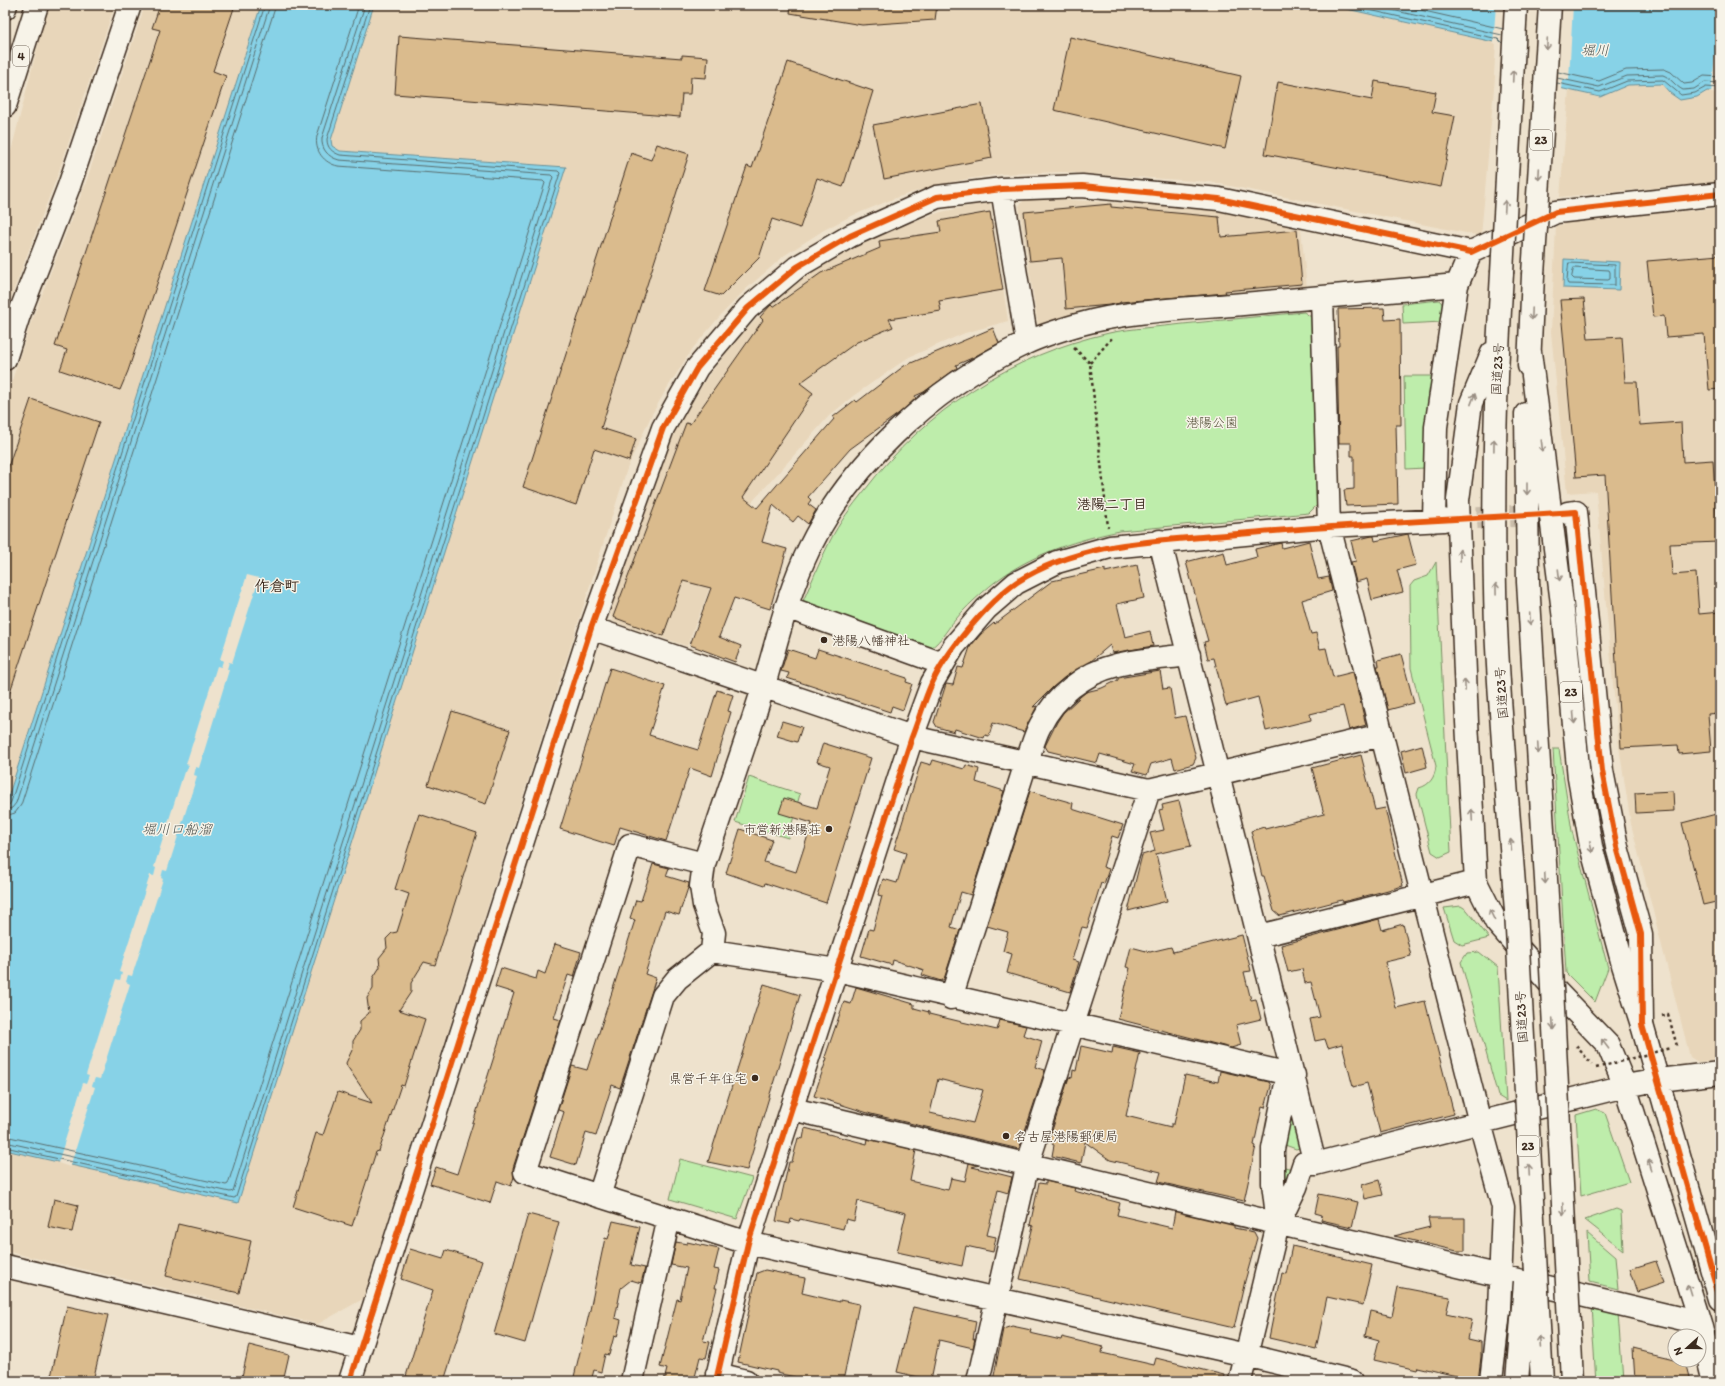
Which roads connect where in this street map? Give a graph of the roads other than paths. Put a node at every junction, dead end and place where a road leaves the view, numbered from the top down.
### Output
1 (27, 5) edge
2 (36, 5) edge
3 (130, 5) edge
4 (1516, 5) edge
5 (1550, 5) edge
6 (5, 91) edge
7 (5, 106) edge
8 (1002, 189) junction
9 (1720, 194) edge
10 (1471, 252) junction
11 (1457, 285) junction
12 (1322, 297) junction
13 (1498, 339) junction
14 (1027, 342) junction
15 (1530, 352) junction
16 (6, 355) edge
17 (1568, 512) dead end
18 (1329, 526) junction
19 (1160, 542) junction
20 (786, 607) junction
21 (591, 628) junction
22 (1189, 655) junction
23 (943, 664) junction
24 (763, 686) junction
25 (1382, 734) junction
26 (912, 737) junction
27 (1026, 763) junction
28 (1219, 773) junction
29 (1149, 790) junction
30 (704, 864) junction
31 (1476, 882) junction
32 (1422, 896) junction
33 (1259, 936) junction
34 (712, 951) junction
35 (837, 970) junction
36 (951, 998) junction
37 (1072, 1025) junction
38 (1642, 1026) junction
39 (1720, 1073) edge
40 (1291, 1075) junction
41 (1659, 1080) junction
42 (1625, 1086) junction
43 (792, 1110) junction
44 (1480, 1123) junction
45 (1274, 1154) junction
46 (1028, 1162) junction
47 (1310, 1163) junction
48 (599, 1196) junction
49 (1531, 1200) junction
50 (668, 1218) junction
51 (1278, 1224) junction
52 (748, 1243) junction
53 (5, 1266) edge
54 (1500, 1276) junction
55 (996, 1299) junction
56 (1720, 1299) edge
57 (1700, 1323) junction
58 (360, 1348) junction
59 (1246, 1355) junction
60 (717, 1378) edge
61 (350, 1381) edge
62 (632, 1381) edge
63 (746, 1381) edge
64 (978, 1381) edge
65 (1240, 1381) edge
66 (1352, 1381) edge
67 (1491, 1381) edge
68 (1517, 1381) edge
69 (1542, 1381) edge
70 (1572, 1381) edge
71 (1714, 1381) edge

1 - 6 main road
2 - 7 main road, 4
3 - 16 main road
13 -> 4 main road, 国道23号 / 23, bridge
5 -> 15 main road, 23, bridge
8 - 10 main road
8 - 14 main road
8 - 21 main road
9 - 10 main road
10 - 11 main road
11 - 12 main road
11 - 18 main road
12 - 14 main road
12 - 18 main road
31 -> 13 main road, 23
49 -> 13 main road, 国道23号 / 23, bridge
14 - 20 main road
15 -> 38 main road, 23
15 -> 70 main road, 23, bridge
17 - 38 main road
18 - 19 main road
18 - 25 main road
19 - 22 main road
19 - 23 main road
20 - 23 main road
20 - 24 main road
21 - 24 main road
21 - 58 main road
22 - 27 main road
22 - 28 main road
23 - 26 main road
24 - 26 main road
24 - 30 main road
25 - 28 main road
25 - 32 main road
26 - 27 main road
26 - 35 main road
27 - 29 main road
27 - 36 main road
28 - 29 main road
28 - 33 main road
29 - 37 main road
30 - 34 main road
30 - 48 main road
31 - 32 main road
42 -> 31 main road
32 - 33 main road
32 - 44 main road
33 - 40 main road
34 - 35 main road
34 - 48 main road
35 - 36 main road
35 - 43 main road
36 - 37 main road
37 - 40 main road
37 - 46 main road
38 - 41 main road
39 - 41 main road
40 - 45 main road
40 - 47 main road
41 - 42 main road
41 - 56 main road
42 - 44 main road
57 -> 42 main road
43 - 46 main road
43 - 52 main road
44 - 47 main road
44 - 54 main road
45 - 47 main road
45 - 51 main road
46 - 51 main road
46 - 55 main road
47 - 51 main road
48 - 50 main road
49 - 68 main road, 23, bridge
69 -> 49 main road, 国道23号 / 23, bridge
50 - 52 main road
50 - 62 main road
51 - 54 main road
51 - 59 main road
52 - 55 main road
52 - 60 main road
53 - 58 main road
54 - 57 main road
54 - 67 main road
55 - 59 main road
55 - 64 main road
57 - 71 main road
58 - 61 main road
59 - 65 main road
59 - 66 main road
60 - 63 main road

